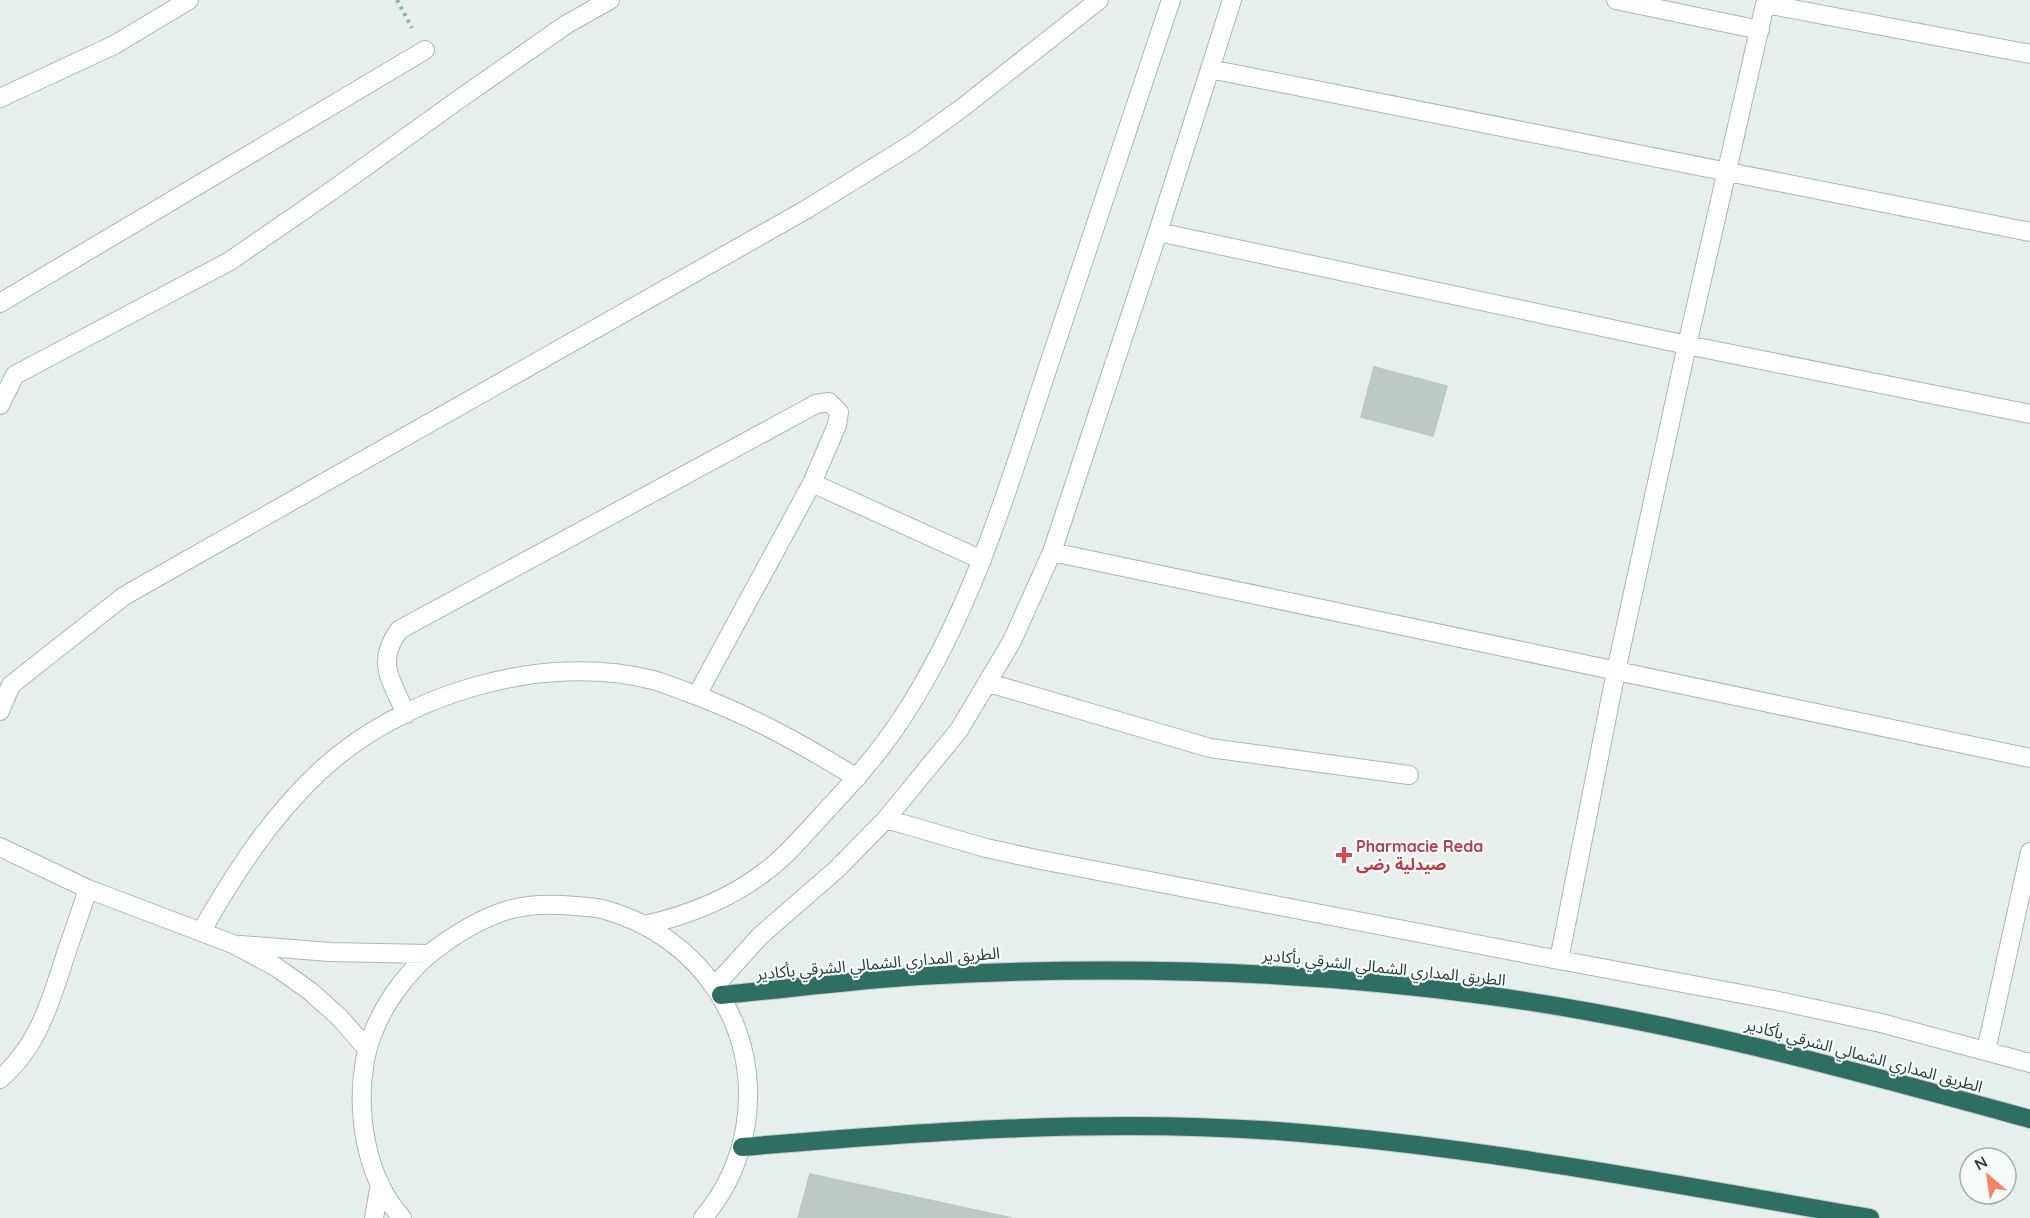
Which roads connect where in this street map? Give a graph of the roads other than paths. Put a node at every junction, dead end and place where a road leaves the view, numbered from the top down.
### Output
1 (189, 0) edge
2 (609, 0) edge
3 (1099, 0) edge
4 (1172, 0) edge
5 (1232, 0) edge
6 (1616, 0) edge
7 (1766, 2) edge
8 (1760, 30) junction
9 (425, 50) dead end
10 (2030, 54) edge
11 (1210, 69) junction
12 (0, 98) edge
13 (1727, 172) junction
14 (1158, 232) junction
15 (2030, 232) edge
16 (0, 303) edge
17 (1687, 345) junction
18 (0, 405) edge
19 (2030, 414) edge
20 (812, 483) junction
21 (1052, 552) junction
22 (982, 560) junction
23 (1616, 671) junction
24 (989, 683) junction
25 (697, 695) junction
26 (0, 711) edge
27 (406, 714) junction
28 (2030, 758) edge
29 (1409, 775) dead end
30 (857, 778) junction
31 (886, 819) junction
32 (0, 847) edge
33 (2030, 852) edge
34 (88, 889) junction
35 (645, 925) junction
36 (201, 932) junction
37 (233, 944) junction
38 (428, 954) junction
39 (1558, 960) junction
40 (718, 991) junction
41 (367, 1049) junction
42 (1986, 1051) junction
43 (2030, 1064) edge
44 (0, 1079) edge
45 (2030, 1119) edge
46 (742, 1147) junction
47 (380, 1184) junction
48 (374, 1218) edge
49 (402, 1218) edge
50 (703, 1218) edge
51 (1870, 1218) edge

1 - 12 street
2 - 18 street
3 - 26 street
4 - 22 street
5 - 11 street
6 - 8 street
7 - 8 street
7 - 10 street
8 - 13 street
9 - 16 street
11 - 13 street
11 - 14 street
13 - 15 street
13 - 17 street
14 - 17 street
14 - 21 street
17 - 19 street
17 - 23 street
20 - 22 street
20 - 25 street
20 - 27 street
21 - 23 street
21 - 24 street
22 - 30 street
23 - 28 street
23 - 39 street
24 - 29 street
24 - 31 street
25 - 27 street
25 - 30 street
27 - 36 street
30 - 35 street
31 - 39 street
31 - 40 street
32 - 34 street
33 - 42 street
34 - 36 street
34 - 44 street
35 - 38 street
35 - 40 street
36 - 37 street
37 - 38 street
37 - 41 street
38 - 41 street
39 - 42 street
40 - 45 highway, الطريق المداري الشمالي الشرقي بأكادير
40 - 46 street
41 - 47 street
42 - 43 street
46 - 50 street
46 - 51 highway
47 - 48 street
47 - 49 street

